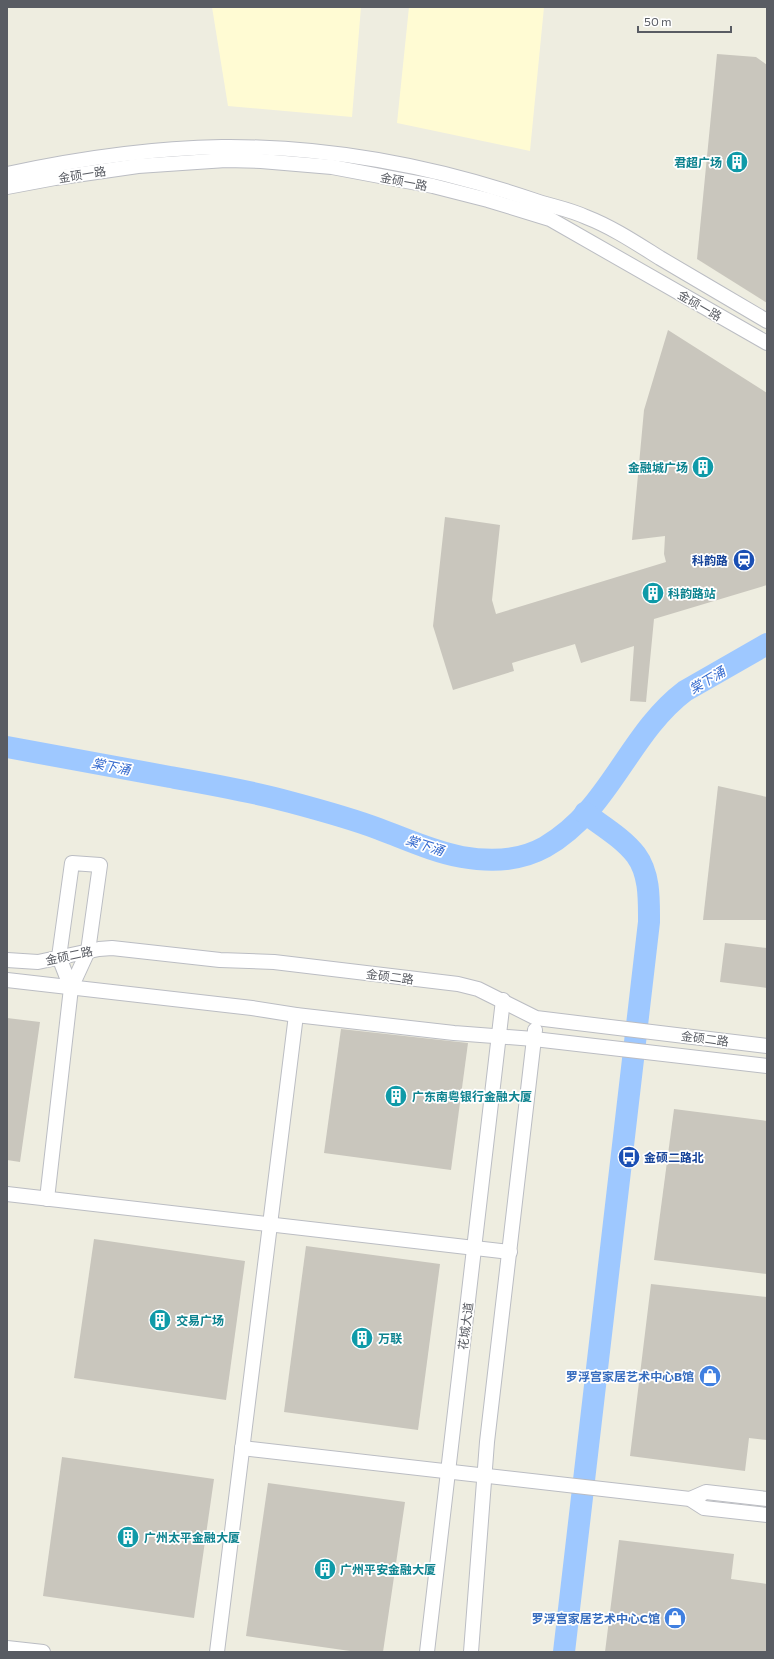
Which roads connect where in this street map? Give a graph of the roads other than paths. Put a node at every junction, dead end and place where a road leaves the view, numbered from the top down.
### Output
1 (7, 174) edge
2 (7, 188) edge
3 (767, 321) edge
4 (767, 343) edge
5 (88, 951) junction
6 (59, 957) junction
7 (7, 960) edge
8 (7, 980) edge
9 (71, 988) junction
10 (503, 1000) junction
11 (296, 1016) junction
12 (536, 1018) junction
13 (499, 1037) junction
14 (534, 1039) junction
15 (767, 1046) edge
16 (767, 1066) edge
17 (7, 1194) edge
18 (47, 1199) junction
19 (270, 1225) junction
20 (474, 1248) junction
21 (510, 1252) junction
22 (242, 1448) junction
23 (448, 1471) junction
24 (484, 1475) junction
25 (690, 1499) junction
26 (767, 1499) edge
27 (767, 1515) edge
28 (7, 1648) edge
29 (43, 1652) edge
30 (217, 1652) edge
31 (427, 1652) edge
32 (472, 1652) edge

1 - 3 street, 金硕一路
2 - 4 street, 金硕一路
5 - 6 street, 金硕二路
5 - 6 street
5 - 9 street
5 - 10 street, 金硕二路
6 - 7 street, 金硕二路
6 - 9 street
8 - 9 street, 金硕二路
9 - 11 street, 金硕二路
9 - 18 street
10 - 12 street, 金硕二路
10 - 13 street, 花城大道
11 - 13 street, 金硕二路
11 - 19 street
12 - 14 street
12 - 15 street, 金硕二路
13 - 14 street, 金硕二路
13 - 20 street, 花城大道
14 - 16 street, 金硕二路
14 - 21 street
17 - 18 street
18 - 19 street
19 - 20 street
19 - 22 street
20 - 21 street
20 - 23 street, 花城大道
21 - 24 street
22 - 23 street
22 - 30 street
23 - 24 street
23 - 31 street, 花城大道
24 - 25 street
24 - 32 street
25 - 26 street
25 - 27 street
28 - 29 street

